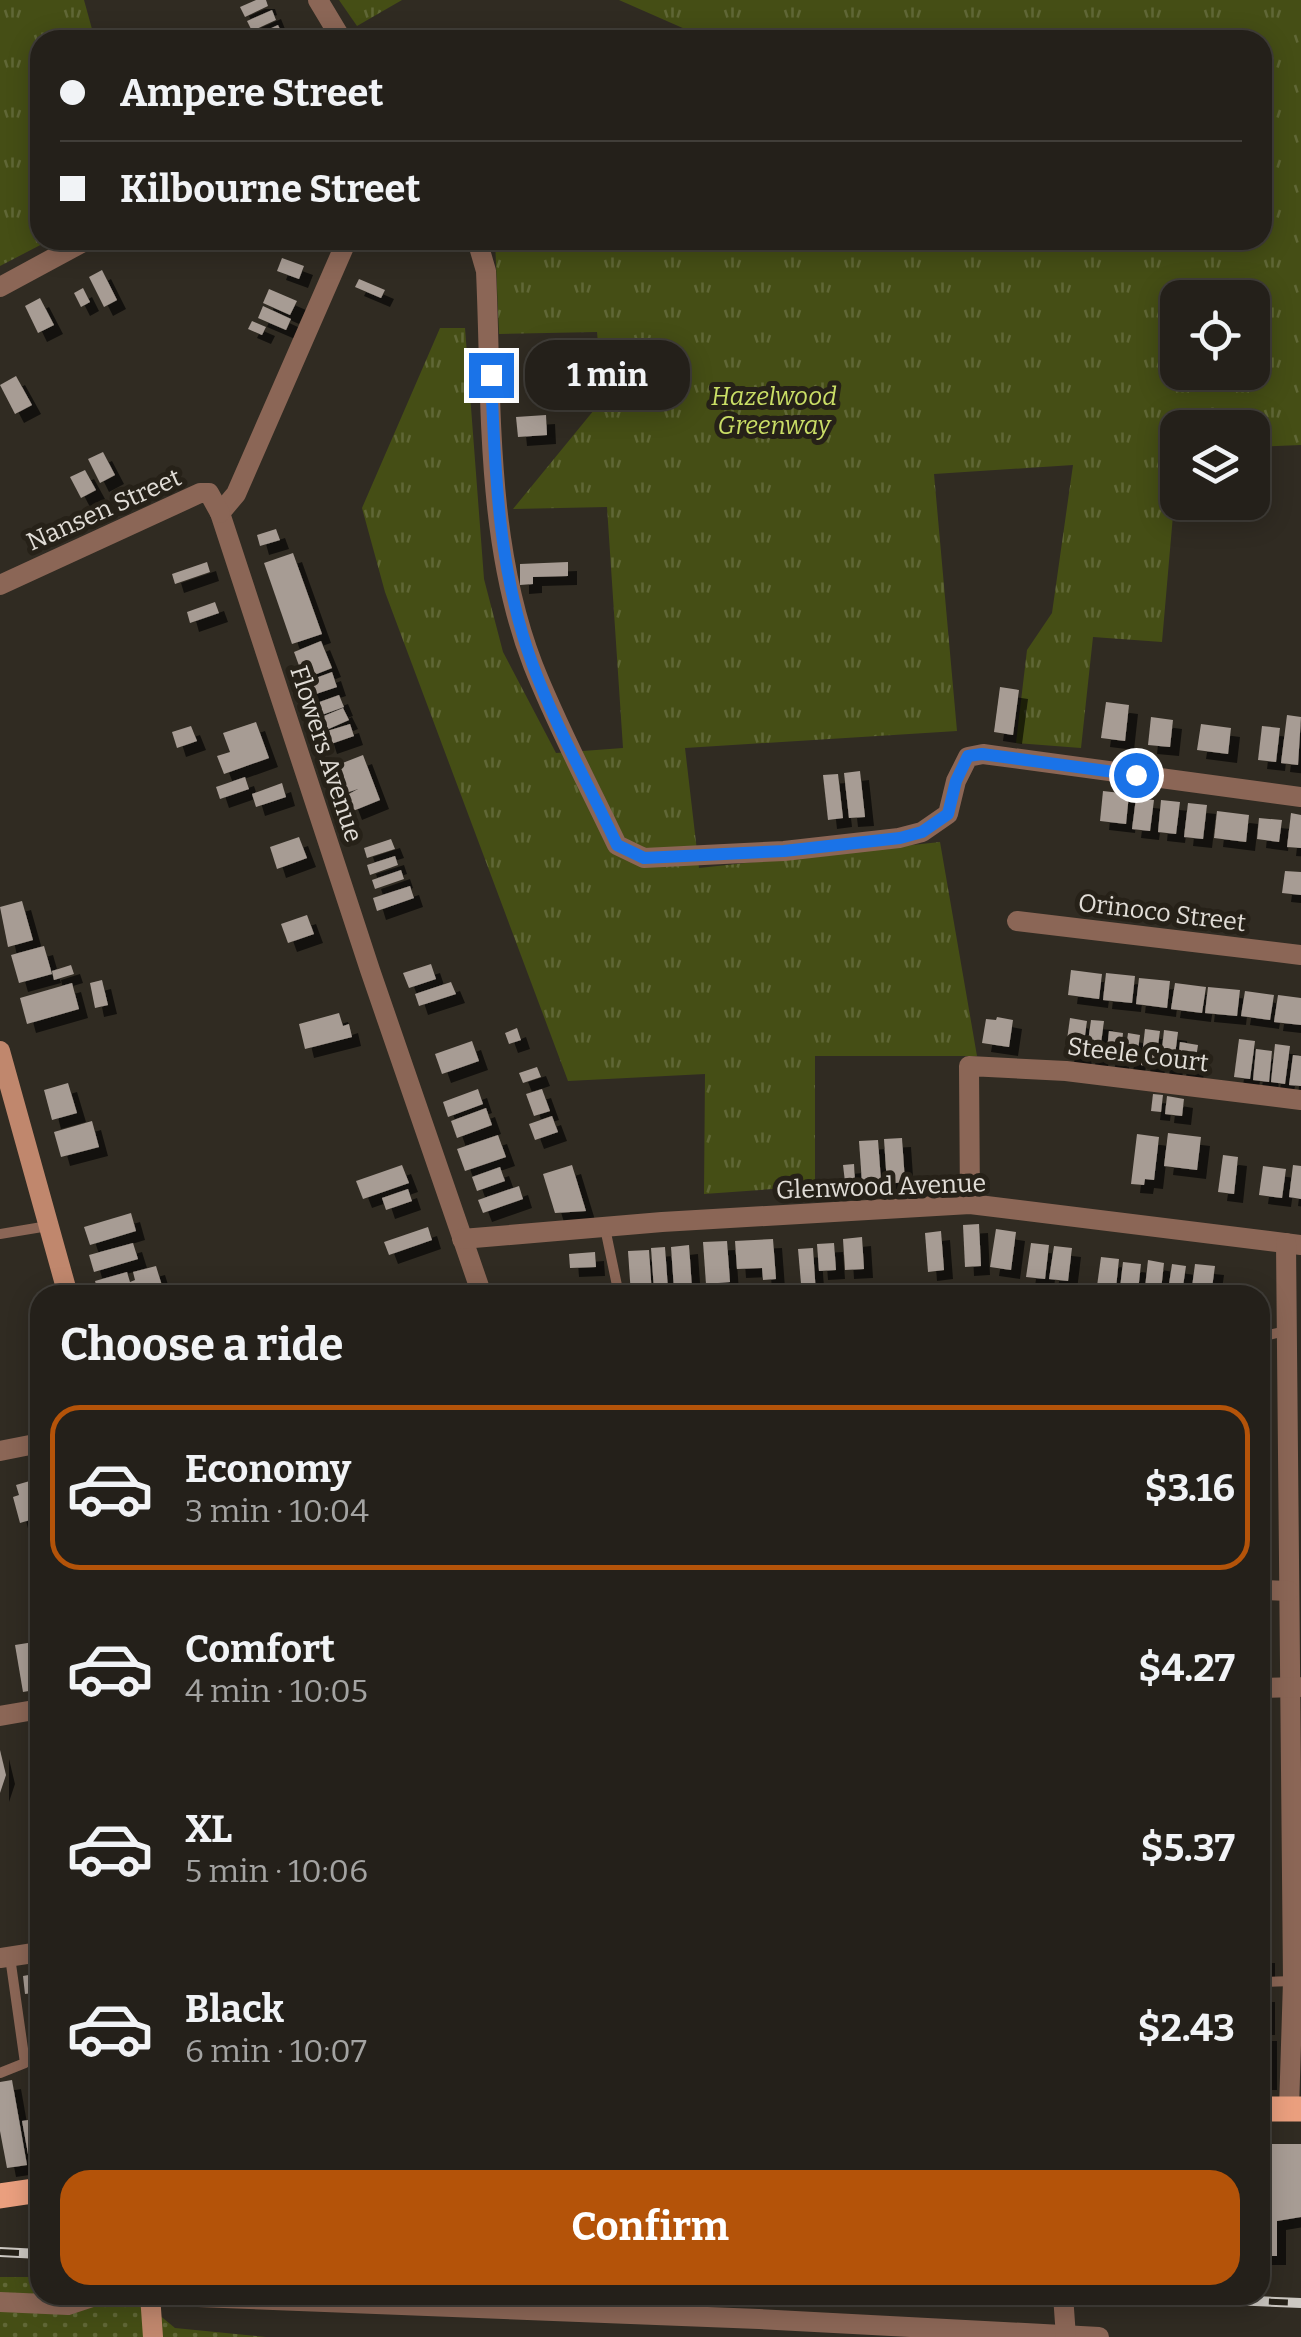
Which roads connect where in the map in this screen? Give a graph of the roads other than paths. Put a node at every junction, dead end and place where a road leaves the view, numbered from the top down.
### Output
1 (318, 0) edge
2 (336, 30) edge
3 (68, 250) edge
4 (343, 250) edge
5 (480, 250) edge
6 (0, 287) edge
7 (220, 514) junction
8 (0, 585) edge
9 (1301, 797) edge
10 (1017, 920) dead end
11 (1301, 955) edge
12 (0, 1054) edge
13 (1301, 1100) edge
14 (970, 1204) junction
15 (50, 1226) junction
16 (606, 1228) junction
17 (0, 1234) edge
18 (462, 1240) junction
19 (1294, 1244) edge
20 (65, 1285) edge
21 (478, 1285) edge
22 (617, 1285) edge
23 (1287, 1331) junction
24 (1270, 1334) edge
25 (1294, 1352) edge
26 (30, 1446) edge
27 (0, 1450) edge
28 (1270, 1591) edge
29 (1289, 1592) junction
30 (1294, 1687) edge
31 (30, 1711) edge
32 (0, 1716) edge
33 (30, 1954) edge
34 (5, 1958) edge
35 (1270, 1982) edge
36 (1293, 1982) junction
37 (0, 2073) edge
38 (1295, 2109) edge
39 (30, 2192) edge
40 (0, 2196) edge
41 (0, 2302) edge
42 (30, 2303) edge
43 (150, 2305) edge
44 (328, 2305) edge
45 (1064, 2305) edge
46 (722, 2327) edge
47 (1066, 2336) edge
48 (154, 2337) edge
49 (1099, 2337) edge

1 - 2 street
3 - 6 street
4 - 7 street
5 - 9 street
7 - 8 street, Nansen Street
7 - 18 street, Flowers Avenue
10 - 11 street, Orinoco Street
12 - 15 main road
13 - 14 street, Steele Court
14 - 16 street, Glenwood Avenue
14 - 19 street, Glenwood Avenue
15 - 17 lane
15 - 20 main road
16 - 18 street, Glenwood Avenue
16 - 22 lane
18 - 21 street, Flowers Avenue
19 - 23 street
23 - 24 lane
23 - 25 street
25 - 29 street
26 - 27 street
28 - 29 street
29 - 30 street
30 - 36 street
31 - 32 street
33 - 34 street
34 - 37 lane
35 - 36 lane
36 - 38 street
39 - 40 main road
41 - 42 street
43 - 48 main road
44 - 46 street
45 - 47 street
46 - 47 street
47 - 49 street

